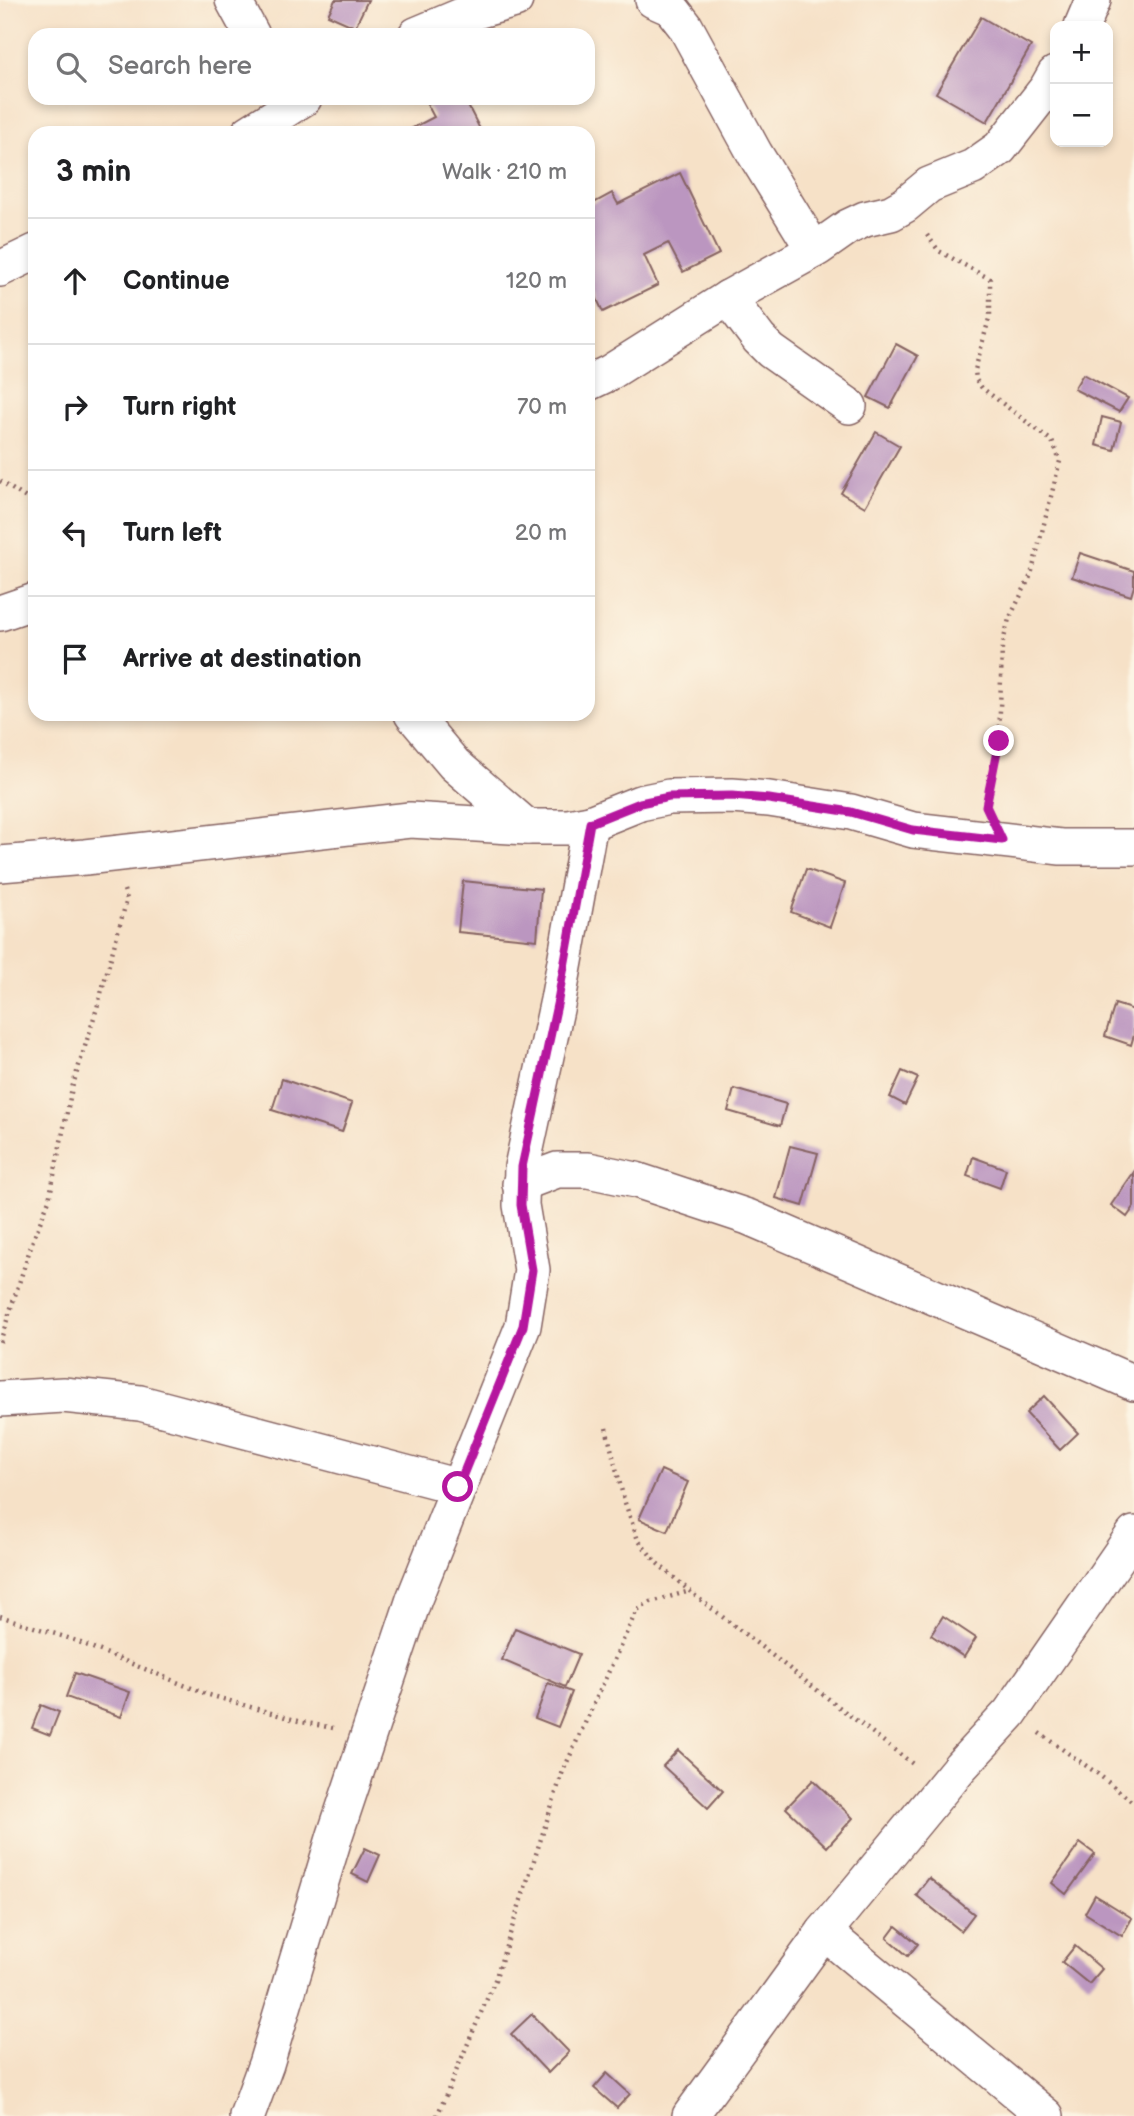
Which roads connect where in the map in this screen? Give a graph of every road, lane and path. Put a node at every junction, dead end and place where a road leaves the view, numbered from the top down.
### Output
1 (233, 0) edge
2 (515, 0) edge
3 (653, 0) edge
4 (1093, 0) edge
5 (1084, 21) edge
6 (248, 28) edge
7 (433, 28) edge
8 (1050, 83) edge
9 (288, 105) edge
10 (265, 116) edge
11 (905, 205) junction
12 (814, 250) junction
13 (28, 255) edge
14 (0, 269) edge
15 (728, 298) junction
16 (595, 380) edge
17 (849, 406) dead end
18 (0, 481) edge
19 (28, 499) edge
20 (28, 603) edge
21 (0, 613) edge
22 (418, 721) edge
23 (590, 823) junction
24 (527, 827) junction
25 (1002, 840) junction
26 (1134, 847) edge
27 (0, 864) edge
28 (116, 884) dead end
29 (520, 1184) junction
30 (0, 1342) edge
31 (1134, 1383) edge
32 (0, 1399) edge
33 (606, 1427) dead end
34 (458, 1487) junction
35 (1134, 1534) edge
36 (690, 1591) junction
37 (0, 1616) edge
38 (1010, 1713) junction
39 (372, 1725) junction
40 (943, 1787) junction
41 (1134, 1803) edge
42 (824, 1931) junction
43 (247, 2116) edge
44 (437, 2116) edge
45 (690, 2116) edge
46 (1046, 2116) edge

1 - 6 street
2 - 7 street
3 - 12 street
4 - 5 street
8 - 11 street
9 - 10 street
11 - 12 street
11 - 25 path
12 - 15 street
13 - 14 street
15 - 16 street
15 - 17 street
18 - 19 path
20 - 21 street
22 - 24 street
23 - 24 street
23 - 25 street
23 - 29 street
24 - 27 street
25 - 26 street
28 - 30 path
29 - 31 street
29 - 34 street
32 - 34 street
33 - 36 path
34 - 39 street
35 - 38 street
36 - 40 path
36 - 44 path
37 - 39 path
38 - 40 street
38 - 41 path
39 - 43 street
40 - 42 street
42 - 45 street
42 - 46 street

